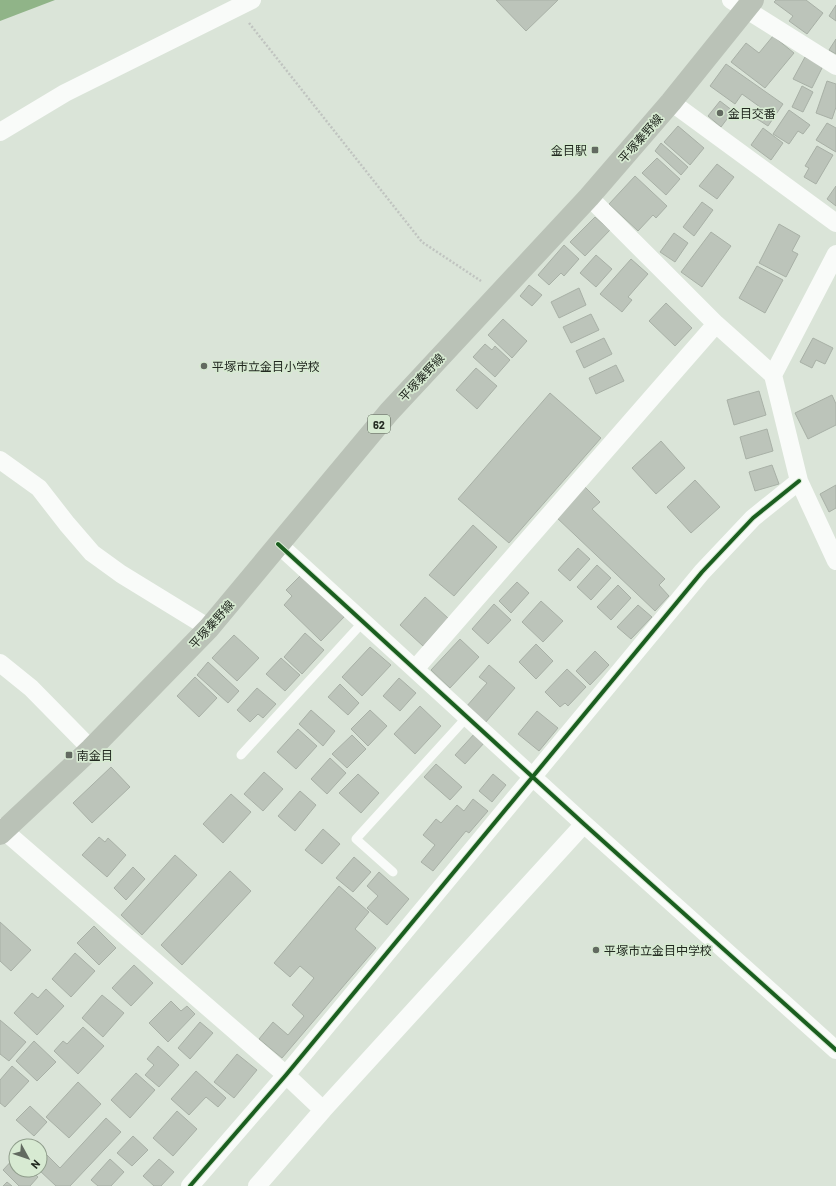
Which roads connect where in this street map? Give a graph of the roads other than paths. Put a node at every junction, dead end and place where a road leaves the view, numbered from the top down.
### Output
1 (252, 0) edge
2 (743, 3) edge
3 (836, 66) edge
4 (671, 102) junction
5 (0, 132) edge
6 (589, 197) junction
7 (836, 223) edge
8 (836, 254) edge
9 (716, 324) junction
10 (773, 375) junction
11 (0, 460) edge
12 (799, 482) junction
13 (278, 544) junction
14 (836, 561) edge
15 (364, 621) junction
16 (209, 628) junction
17 (0, 663) edge
18 (415, 669) junction
19 (467, 717) junction
20 (91, 749) junction
21 (241, 755) dead end
22 (532, 776) junction
23 (584, 824) junction
24 (1, 831) edge
25 (393, 872) dead end
26 (836, 1050) edge
27 (286, 1075) junction
28 (324, 1110) junction
29 (190, 1186) edge
30 (257, 1186) edge

1 - 5 street
2 - 3 street
2 - 4 main road, 平塚秦野線 / 62
4 - 6 main road, 平塚秦野線 / 62
4 - 7 street
6 - 9 street
6 - 13 main road, 平塚秦野線 / 62
8 - 10 street
9 - 10 street
9 - 18 street
10 - 12 street
11 - 16 street
12 - 14 street
12 - 22 street
13 - 15 street
13 - 16 main road, 平塚秦野線 / 62
15 - 18 street
15 - 21 lane
16 - 20 main road, 平塚秦野線 / 62
17 - 20 street
18 - 19 street
19 - 22 street
19 - 25 lane
20 - 24 main road, 平塚秦野線 / 62
22 - 23 street
22 - 27 street
23 - 26 street
23 - 28 street
24 - 27 street
27 - 28 street
27 - 29 street
28 - 30 street

